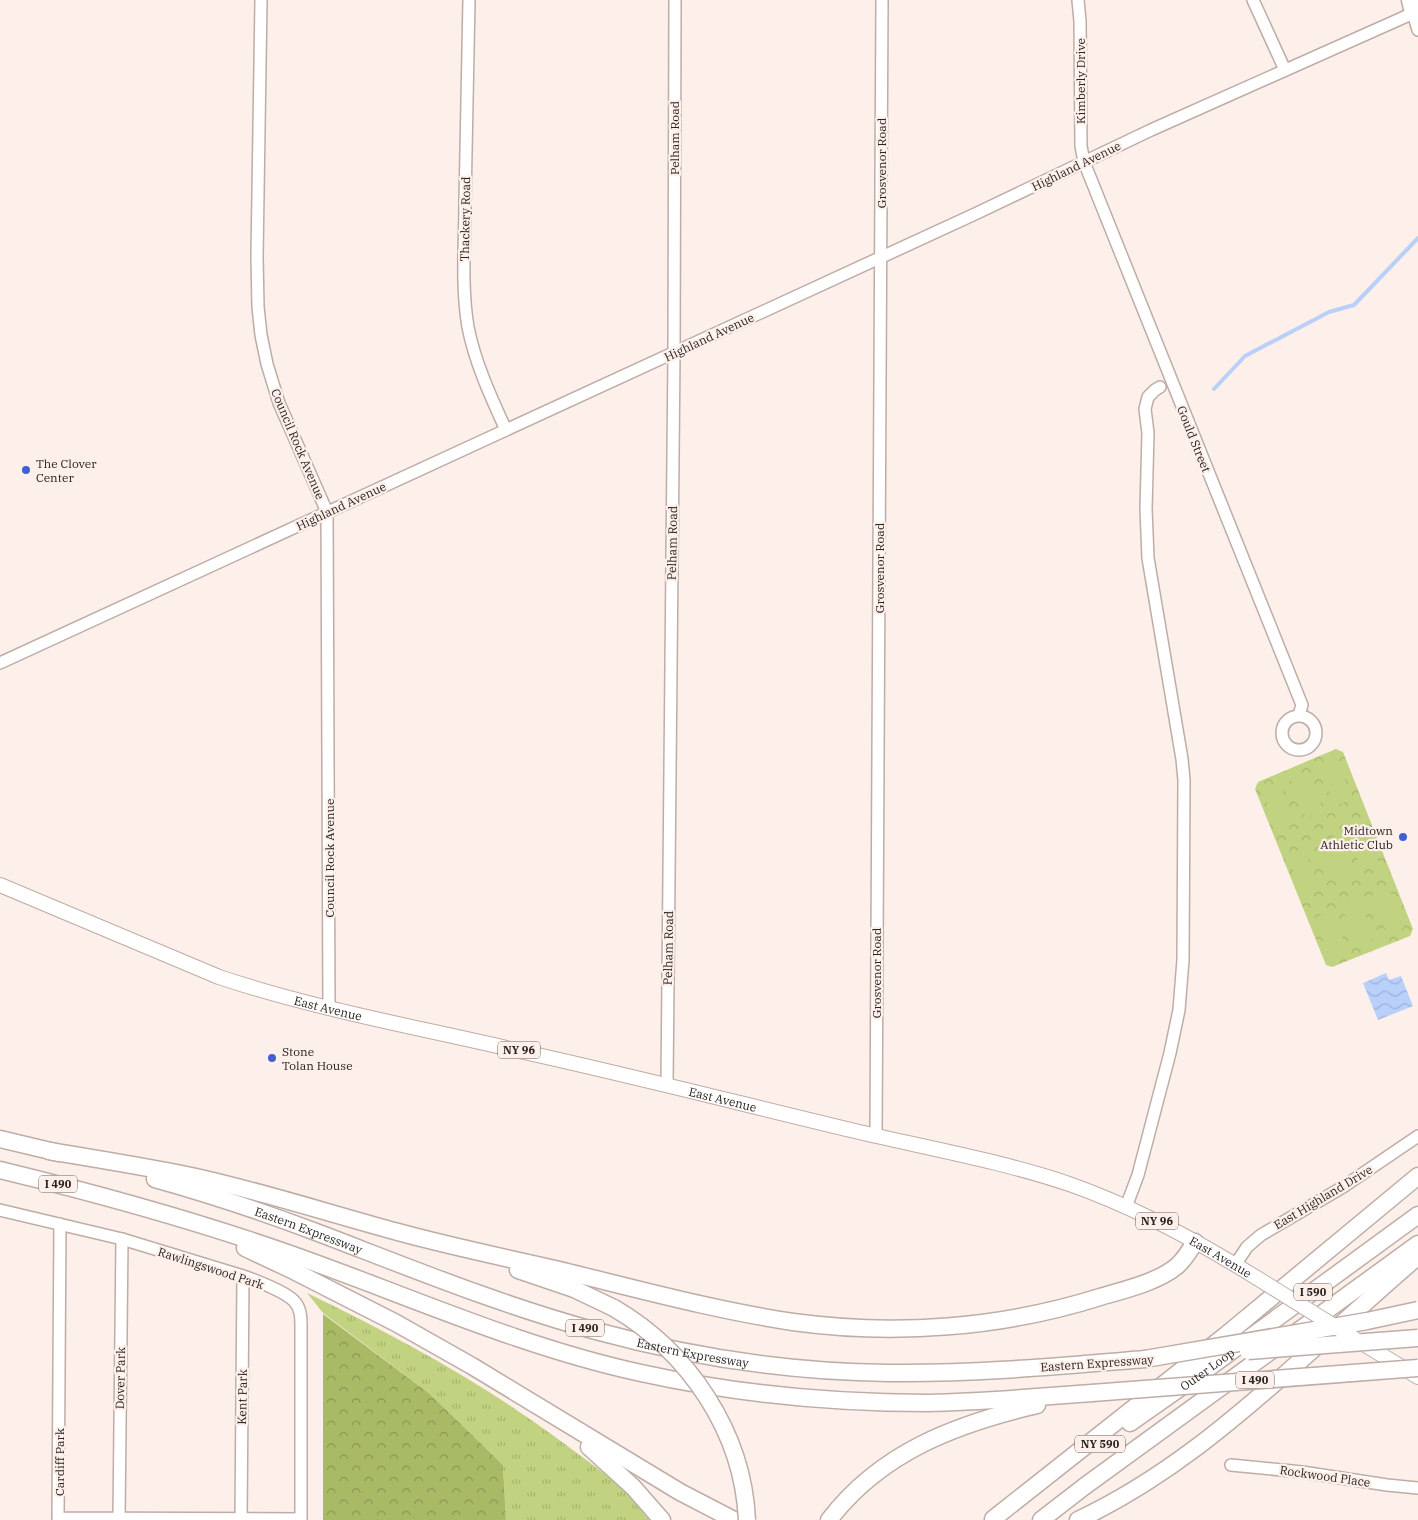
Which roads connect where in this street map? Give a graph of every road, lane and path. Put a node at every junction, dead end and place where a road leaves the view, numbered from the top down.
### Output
1 (261, 0) edge
2 (469, 0) edge
3 (675, 0) edge
4 (882, 0) edge
5 (1078, 0) edge
6 (1253, 0) edge
7 (1413, 8) edge
8 (1418, 30) edge
9 (1285, 70) junction
10 (1084, 162) junction
11 (880, 258) junction
12 (674, 353) junction
13 (1160, 387) dead end
14 (506, 430) junction
15 (327, 512) junction
16 (0, 663) edge
17 (1299, 715) dead end
18 (0, 884) edge
19 (329, 1008) junction
20 (667, 1085) junction
21 (876, 1136) junction
22 (1418, 1136) edge
23 (0, 1140) edge
24 (49, 1151) junction
25 (0, 1170) edge
26 (1418, 1176) edge
27 (116, 1199) junction
28 (1126, 1207) junction
29 (0, 1210) edge
30 (1418, 1215) edge
31 (60, 1224) junction
32 (401, 1233) junction
33 (122, 1239) junction
34 (1195, 1242) junction
35 (1418, 1244) edge
36 (1418, 1256) edge
37 (1235, 1265) junction
38 (243, 1276) junction
39 (1418, 1310) edge
40 (1418, 1338) edge
41 (1145, 1359) junction
42 (1249, 1366) joint
43 (1418, 1368) edge
44 (1207, 1369) joint
45 (1418, 1377) edge
46 (1092, 1393) junction
47 (531, 1403) junction
48 (1231, 1466) dead end
49 (1418, 1488) edge
50 (1085, 1517) edge
51 (119, 1518) junction
52 (241, 1518) junction
53 (301, 1519) edge
54 (662, 1520) edge
55 (734, 1520) edge
56 (747, 1520) edge
57 (829, 1520) edge
58 (993, 1520) edge
59 (1041, 1520) edge

1 - 15 street, Council Rock Avenue
2 - 14 street, Thackery Road
3 - 12 street, Pelham Road
4 - 11 street, Grosvenor Road
5 - 10 street, Kimberly Drive
6 - 9 street
7 - 8 street
7 - 9 street, Highland Avenue
9 - 10 street, Highland Avenue
10 - 11 street, Highland Avenue
10 - 17 street, Gould Street
11 - 12 street, Highland Avenue
11 - 21 street, Grosvenor Road
12 - 14 street, Highland Avenue
12 - 20 street, Pelham Road
13 - 28 street
14 - 15 street, Highland Avenue
15 - 16 street, Highland Avenue
15 - 19 street, Council Rock Avenue
18 - 19 main road, East Avenue / NY 96
19 - 20 main road, East Avenue / NY 96
20 - 21 main road, East Avenue / NY 96
21 - 28 main road, East Avenue / NY 96
22 - 37 street, East Highland Drive
23 - 24 highway, Eastern Expressway / I 490
24 - 32 highway
24 - 41 highway, Eastern Expressway / I 490
25 - 27 highway, I 490
26 - 58 highway
27 - 46 highway, I 490
27 - 47 highway
28 - 34 main road, East Avenue / NY 96
29 - 31 street, Rawlingswood Park
30 - 44 highway, Outer Loop / I 590
31 - 33 street, Rawlingswood Park
31 - 51 street, Cardiff Park
32 - 34 highway
32 - 56 highway, bridge
33 - 38 street, Rawlingswood Park
33 - 51 street, Dover Park
34 - 37 main road, East Avenue / NY 96
35 - 42 highway, Outer Loop / I 590
36 - 50 highway
37 - 45 main road, East Avenue / NY 96, bridge
38 - 52 street, Kent Park
38 - 53 street, Rawlingswood Park
39 - 41 highway, bridge
40 - 41 highway, Eastern Expressway / I 490, bridge
42 - 59 highway, Outer Loop / NY 590
43 - 46 highway, I 490, bridge
44 - 58 highway, Outer Loop / NY 590
46 - 57 highway
47 - 54 highway
47 - 55 highway
48 - 49 street, Rockwood Place
51 - 52 street, Cardiff Park
52 - 53 street, Cardiff Park

